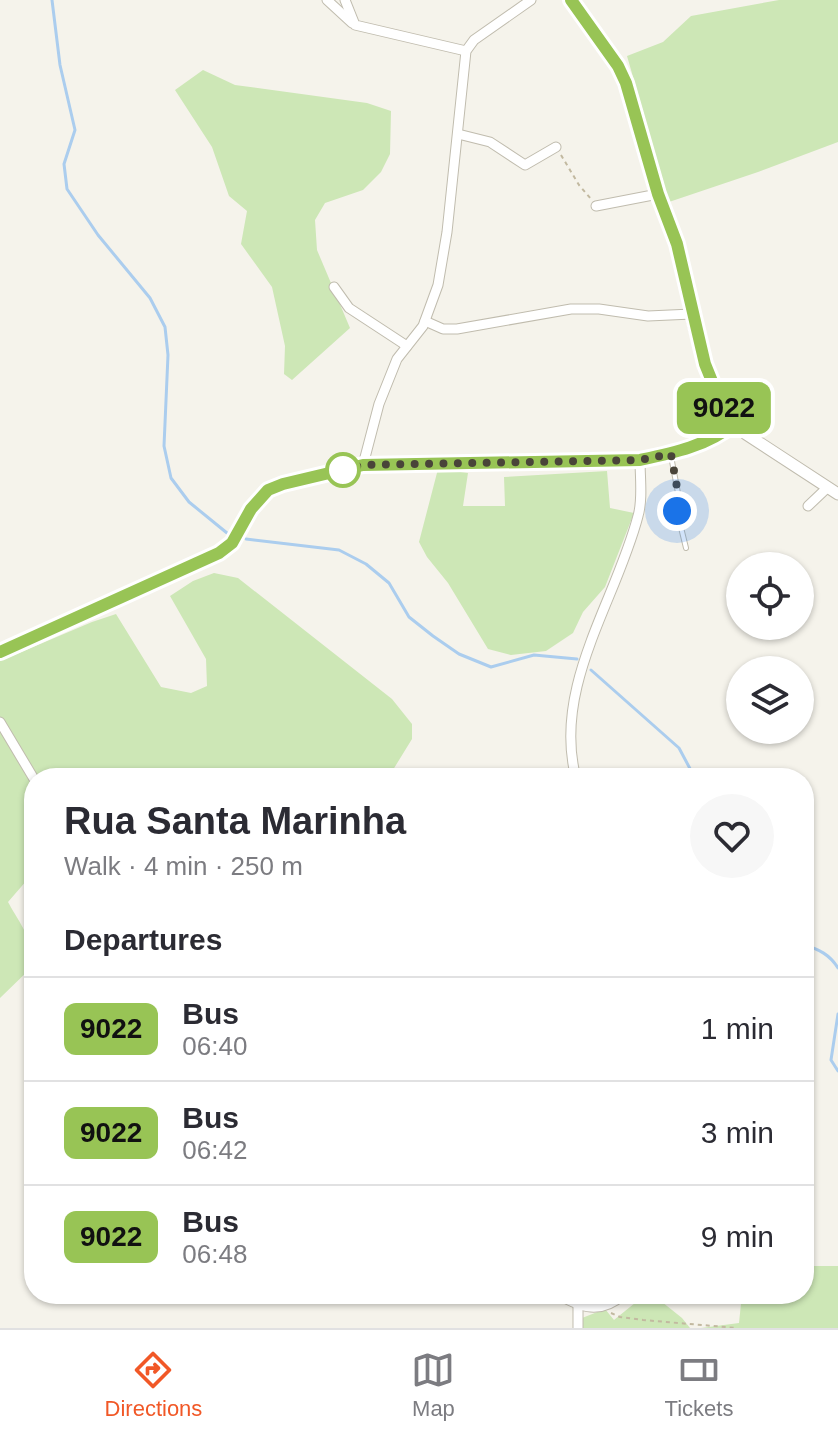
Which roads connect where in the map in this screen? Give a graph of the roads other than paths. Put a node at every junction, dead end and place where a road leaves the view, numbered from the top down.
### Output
1 (327, 0) edge
2 (345, 0) edge
3 (531, 0) edge
4 (570, 0) edge
5 (355, 25) junction
6 (466, 51) junction
7 (458, 134) junction
8 (556, 147) road end
9 (658, 194) junction
10 (596, 206) road end
11 (334, 287) dead end
12 (692, 314) junction
13 (425, 321) junction
14 (407, 346) junction
15 (734, 424) junction
16 (671, 454) junction
17 (640, 460) junction
18 (363, 465) junction
19 (835, 491) edge
20 (808, 506) dead end
21 (686, 548) dead end
22 (0, 652) edge
23 (0, 722) edge
24 (27, 768) edge
25 (574, 768) edge
26 (574, 1304) edge
27 (609, 1304) edge
28 (578, 1306) junction
29 (578, 1328) edge

1 - 5 street
2 - 5 street
3 - 6 street
4 - 9 street
5 - 6 street
6 - 7 street
7 - 8 street
7 - 13 street
9 - 10 street
9 - 12 street
11 - 14 street
12 - 13 street
12 - 15 street
13 - 14 street
14 - 18 street
15 - 16 street
15 - 19 street
16 - 17 street
16 - 21 lane
17 - 18 street
17 - 25 street
18 - 22 street
19 - 20 street
23 - 24 street
26 - 28 street
27 - 28 street
28 - 29 street

